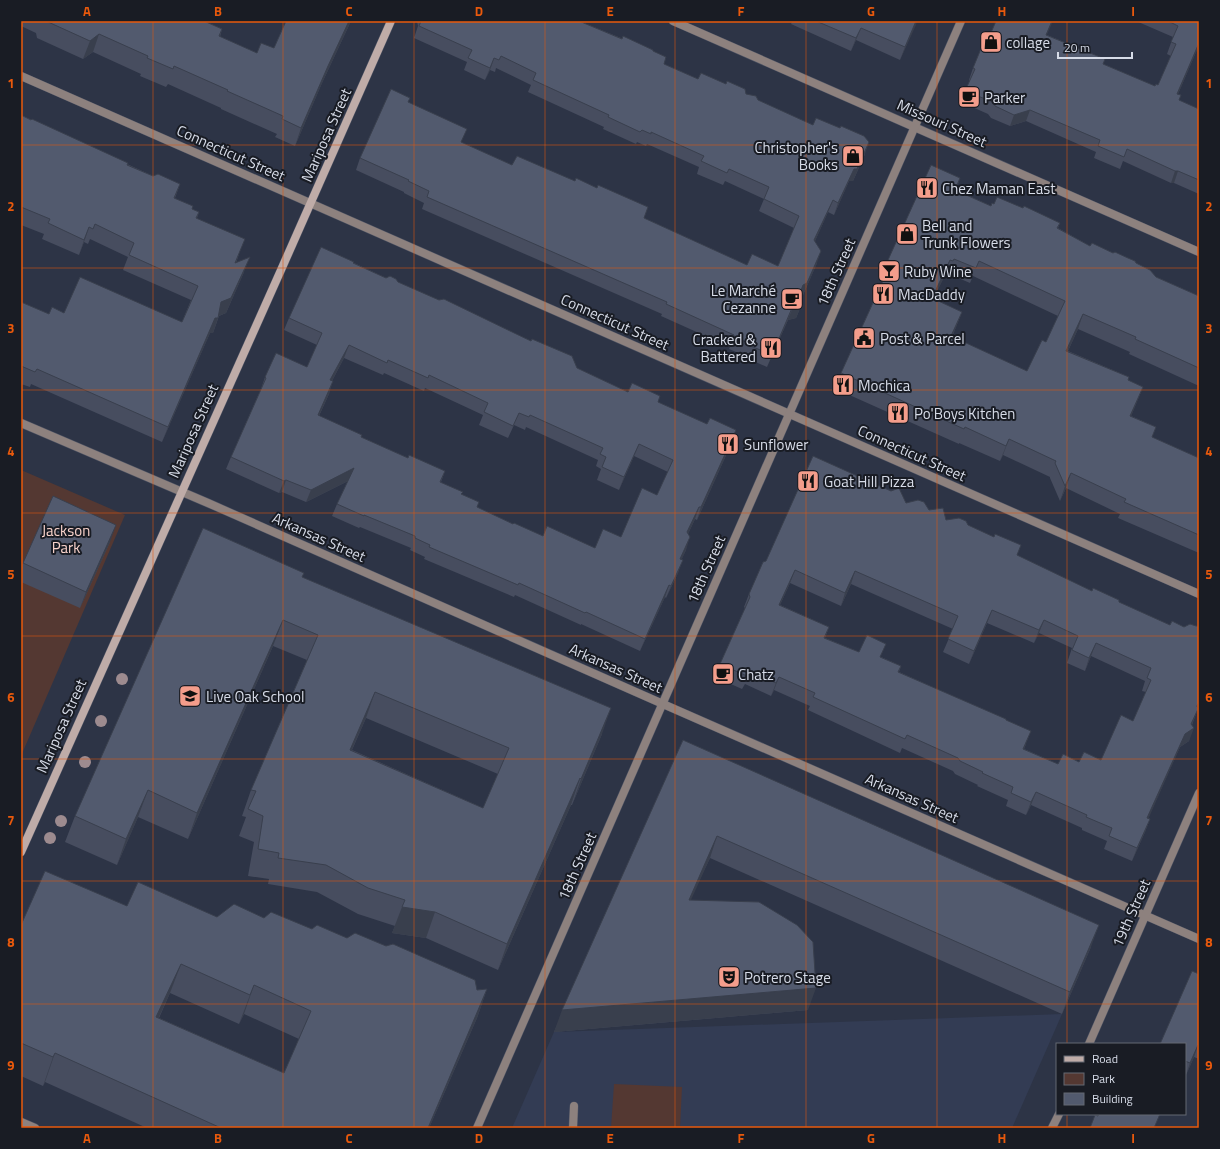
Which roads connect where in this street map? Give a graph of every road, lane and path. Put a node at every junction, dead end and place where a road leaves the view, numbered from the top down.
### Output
1 (391, 21) edge
2 (673, 21) edge
3 (961, 21) edge
4 (21, 76) edge
5 (915, 127) junction
6 (311, 204) junction
7 (1199, 252) edge
8 (790, 414) junction
9 (21, 423) edge
10 (181, 492) junction
11 (1199, 594) edge
12 (663, 704) junction
13 (1199, 793) edge
14 (21, 852) edge
15 (1145, 915) junction
16 (1199, 939) edge
17 (1089, 1043) edge
18 (574, 1106) dead end
19 (1058, 1115) edge
20 (21, 1122) edge
21 (35, 1128) edge
22 (477, 1128) edge
23 (573, 1128) edge
24 (1052, 1128) edge

1 - 6 street, Mariposa Street
2 - 5 street, Missouri Street
3 - 5 street, 18th Street
4 - 6 street, Connecticut Street
5 - 7 street, Missouri Street
5 - 8 street, 18th Street
6 - 8 street, Connecticut Street
6 - 10 street, Mariposa Street
8 - 11 street, Connecticut Street
8 - 12 street, 18th Street
9 - 10 street, Arkansas Street
10 - 12 street, Arkansas Street
10 - 14 street, Mariposa Street
12 - 15 street, Arkansas Street
12 - 22 street, 18th Street
13 - 15 street, 19th Street
15 - 16 street, Arkansas Street
15 - 17 street, 19th Street
18 - 23 street
19 - 24 street
20 - 21 street

